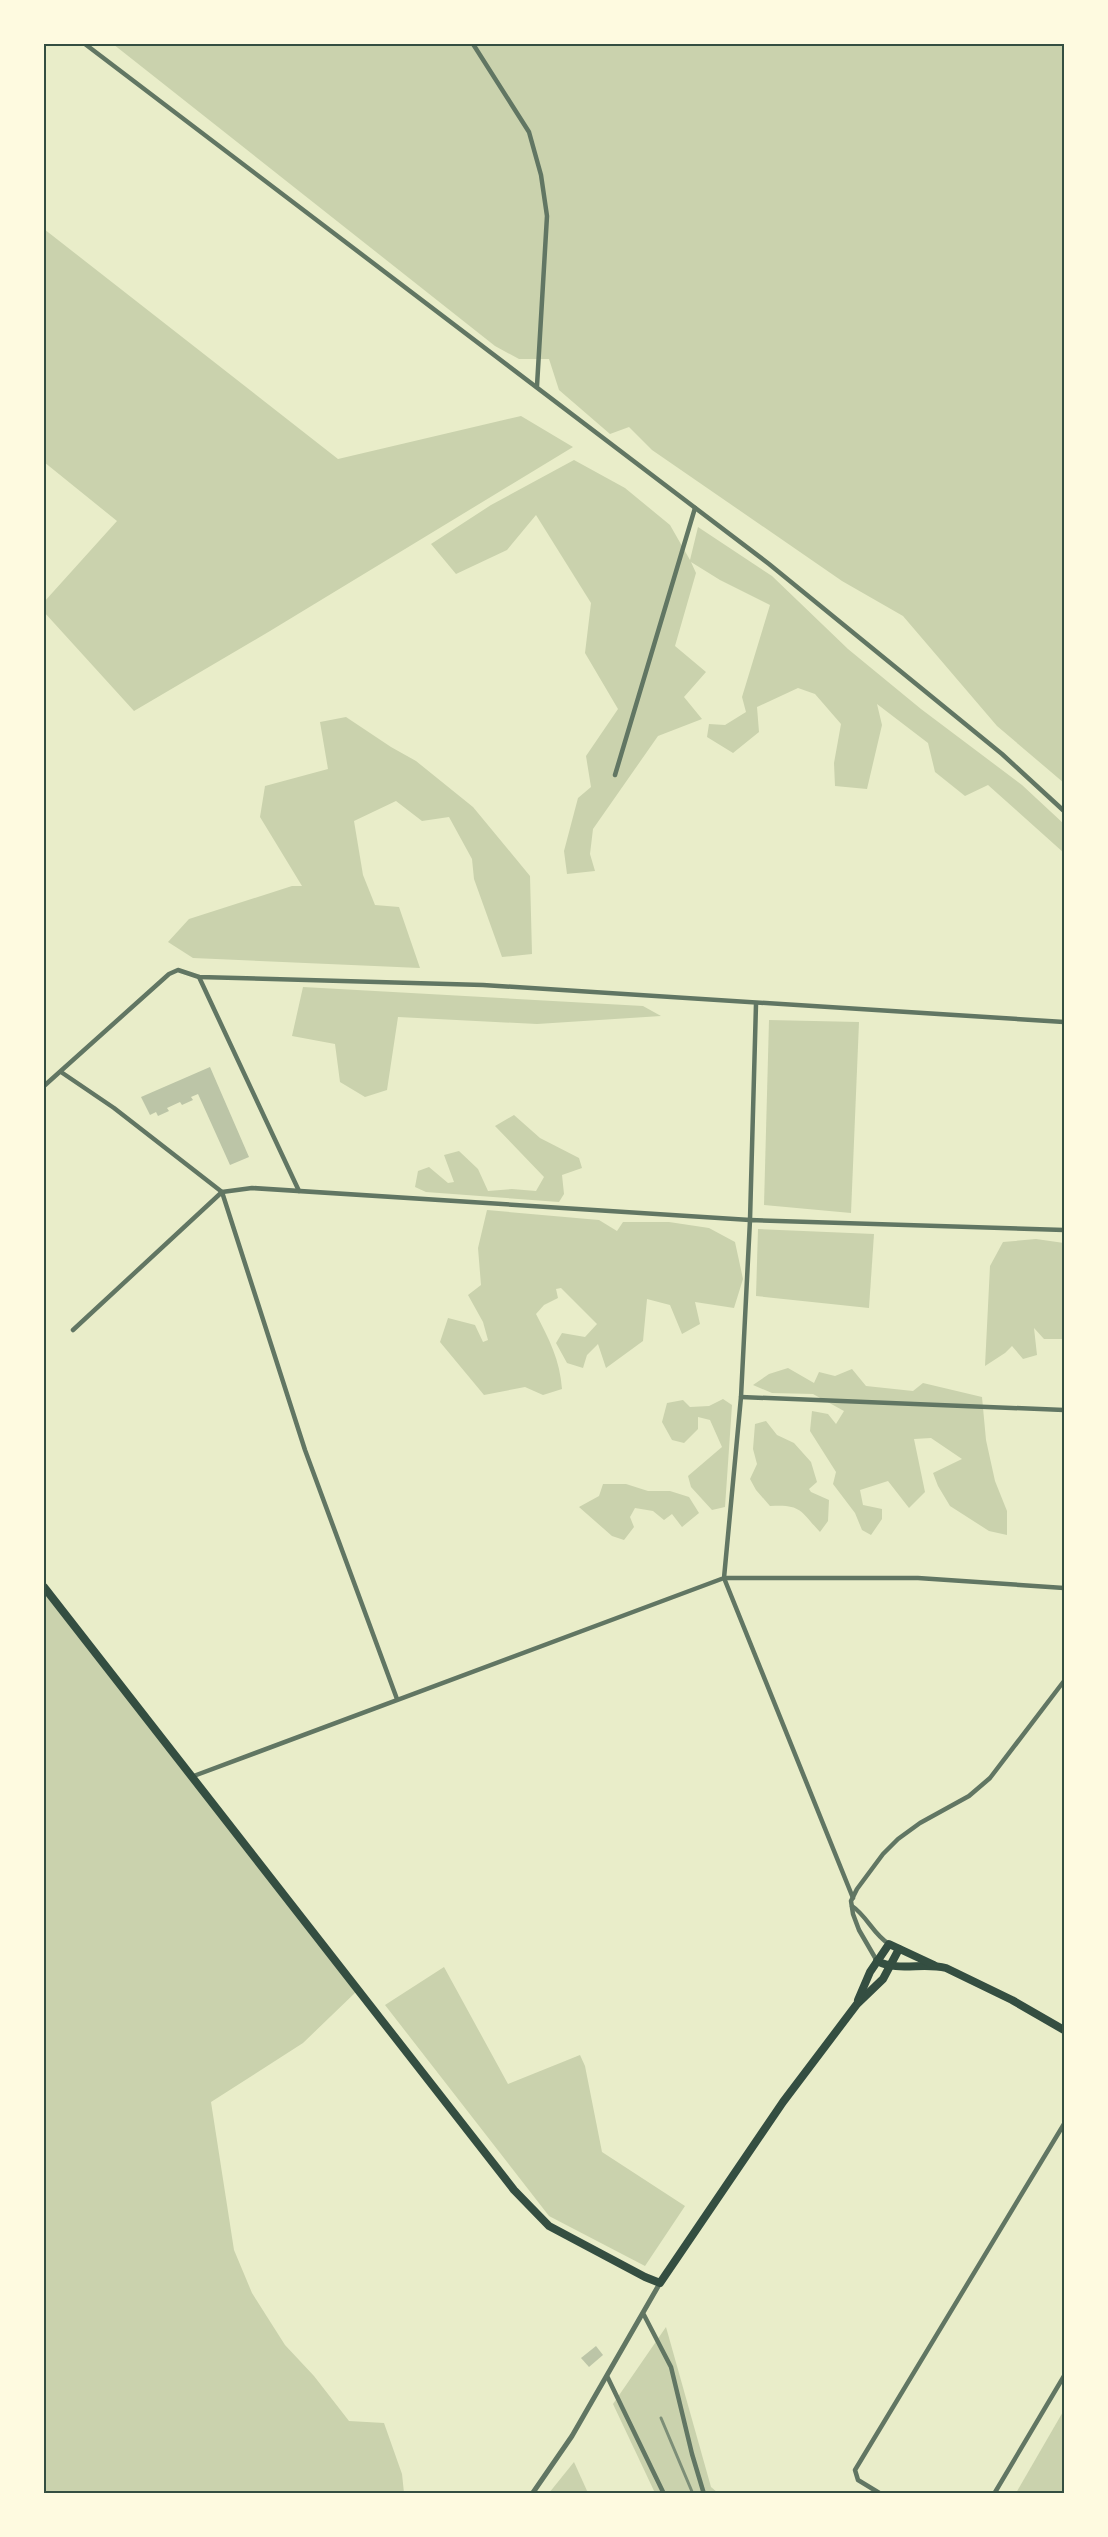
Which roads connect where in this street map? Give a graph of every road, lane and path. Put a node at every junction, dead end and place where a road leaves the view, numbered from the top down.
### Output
1 (86, 44) edge
2 (474, 44) edge
3 (537, 386) junction
4 (695, 508) junction
5 (615, 775) dead end
6 (1065, 811) edge
7 (199, 977) junction
8 (756, 1004) junction
9 (1065, 1022) edge
10 (61, 1072) junction
11 (44, 1086) edge
12 (299, 1191) junction
13 (222, 1192) junction
14 (750, 1220) junction
15 (1065, 1230) edge
16 (73, 1330) dead end
17 (741, 1397) junction
18 (1065, 1410) edge
19 (724, 1578) junction
20 (44, 1587) edge
21 (1065, 1588) edge
22 (1065, 1681) edge
23 (397, 1699) junction
24 (192, 1776) junction
25 (853, 1898) junction
26 (852, 1906) junction
27 (889, 1944) junction
28 (899, 1949) junction
29 (878, 1961) junction
30 (935, 1965) junction
31 (889, 1967) junction
32 (856, 2004) junction
33 (1065, 2030) edge
34 (1065, 2124) edge
35 (660, 2283) junction
36 (644, 2315) junction
37 (607, 2376) junction
38 (1065, 2376) edge
39 (532, 2493) edge
40 (664, 2493) edge
41 (704, 2493) edge
42 (881, 2493) edge
43 (994, 2493) edge

1 - 3 street
2 - 3 street
3 - 4 street
4 - 5 street
4 - 6 street
7 - 8 street
7 - 10 street
7 - 12 street
8 - 9 street
8 - 14 street
10 - 11 street
10 - 13 street
12 - 13 street
12 - 14 street
13 - 16 street
13 - 23 street
14 - 15 street
14 - 17 street
17 - 18 street
17 - 19 street
19 - 21 street
19 - 23 street
19 - 25 street
20 - 24 highway
22 - 25 street
23 - 24 street
24 - 35 highway
25 - 26 street
26 - 27 street
26 - 29 street
27 - 28 highway
27 - 29 highway
28 - 30 highway
28 - 31 highway
29 - 31 highway
29 - 32 highway
30 - 31 highway
30 - 33 highway
31 - 32 highway
32 - 35 highway
34 - 42 street
35 - 36 street
36 - 37 street
36 - 41 street
37 - 39 street
37 - 40 street
38 - 43 street

